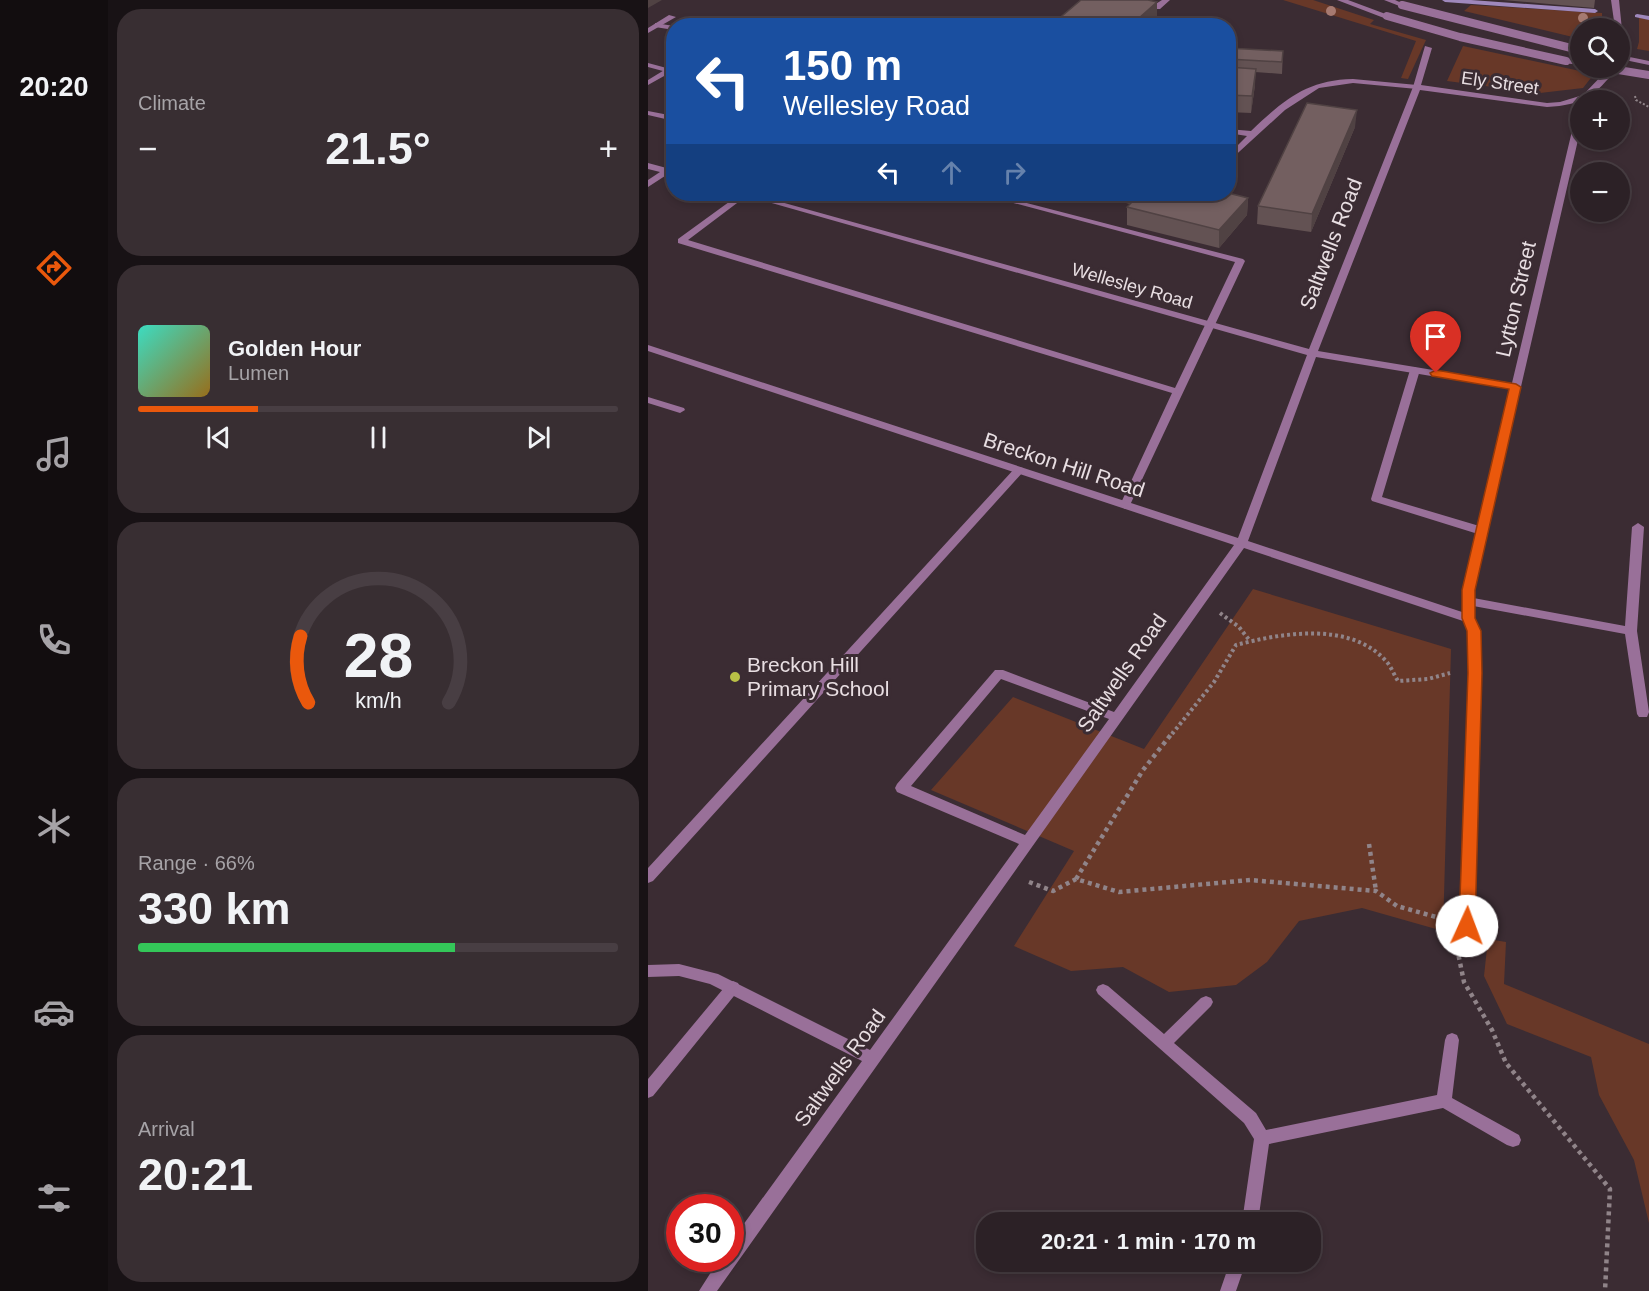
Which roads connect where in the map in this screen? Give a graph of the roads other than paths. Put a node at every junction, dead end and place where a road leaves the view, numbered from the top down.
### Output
1 (1166, 0) edge
2 (1341, 0) edge
3 (1388, 0) edge
4 (1615, 0) edge
5 (1157, 8) dead end
6 (1618, 18) edge
7 (666, 20) edge
8 (658, 25) junction
9 (666, 26) edge
10 (648, 31) edge
11 (1570, 47) edge
12 (1428, 48) dead end
13 (1630, 59) edge
14 (1570, 61) edge
15 (1649, 63) edge
16 (648, 65) edge
17 (666, 70) edge
18 (1630, 72) edge
19 (666, 74) edge
20 (1649, 75) edge
21 (1604, 78) edge
22 (648, 83) edge
23 (1417, 87) junction
24 (1594, 90) edge
25 (1570, 106) edge
26 (648, 112) edge
27 (666, 117) edge
28 (1236, 131) edge
29 (1252, 134) junction
30 (1570, 150) edge
31 (1236, 151) edge
32 (648, 166) edge
33 (666, 171) edge
34 (666, 174) edge
35 (648, 184) edge
36 (739, 201) edge
37 (774, 201) edge
38 (1011, 201) edge
39 (1209, 324) junction
40 (648, 348) edge
41 (1312, 353) junction
42 (1416, 370) junction
43 (1516, 387) junction
44 (1178, 392) junction
45 (648, 400) edge
46 (680, 410) dead end
47 (1019, 470) junction
48 (1125, 505) junction
49 (1638, 527) dead end
50 (1482, 531) junction
51 (1241, 544) junction
52 (1468, 602) junction
53 (1468, 618) junction
54 (1631, 631) junction
55 (1643, 714) dead end
56 (1118, 718) junction
57 (1029, 842) junction
58 (648, 877) edge
59 (1467, 926) road end
60 (648, 971) edge
61 (733, 987) junction
62 (1103, 990) dead end
63 (1206, 1002) dead end
64 (1452, 1040) dead end
65 (1164, 1043) junction
66 (874, 1059) junction
67 (648, 1091) edge
68 (1444, 1101) junction
69 (1262, 1138) junction
70 (1513, 1140) dead end
71 (1251, 1212) edge
72 (744, 1239) edge
73 (722, 1272) edge
74 (1235, 1272) edge
75 (711, 1290) edge
76 (1228, 1291) edge

1 - 5 street
2 - 14 street, bridge
3 - 11 street, bridge
4 - 6 street
7 - 8 street
8 - 9 street
8 - 10 street
12 - 23 street, Saltwells Road
13 - 15 street
16 - 17 street
18 - 20 street, bridge
19 - 22 street
21 - 24 street
23 - 25 street, Ely Street
23 - 29 street, Ely Street
23 - 41 street, Saltwells Road
26 - 27 street
28 - 29 street
29 - 31 street, Ely Street
30 - 43 street, Lytton Street
32 - 33 street
34 - 35 street
36 - 44 street
37 - 39 street, Wellesley Road
38 - 39 street
39 - 41 street, Wellesley Road
39 - 44 street
40 - 47 street, Breckon Hill Road
41 - 42 street, Wellesley Road
41 - 51 street, Saltwells Road
42 - 43 street, Wellesley Road
42 - 50 street
43 - 50 street, Lytton Street
44 - 48 street
45 - 46 street
47 - 48 street, Breckon Hill Road
47 - 58 street
48 - 51 street, Breckon Hill Road
49 - 54 street
50 - 52 street, Lytton Street
51 - 53 street, Breckon Hill Road
51 - 56 street, Saltwells Road
52 - 53 street, Lytton Street
52 - 54 street
53 - 59 street, Lytton Street
54 - 55 street
56 - 57 street, Saltwells Road
56 - 57 street
57 - 66 street, Saltwells Road
60 - 61 street
61 - 66 street
61 - 67 street
62 - 65 street
63 - 65 street
64 - 68 street
65 - 69 street
66 - 72 street, Saltwells Road
68 - 69 street
68 - 70 street
69 - 71 street
73 - 75 street, Saltwells Road
74 - 76 street

